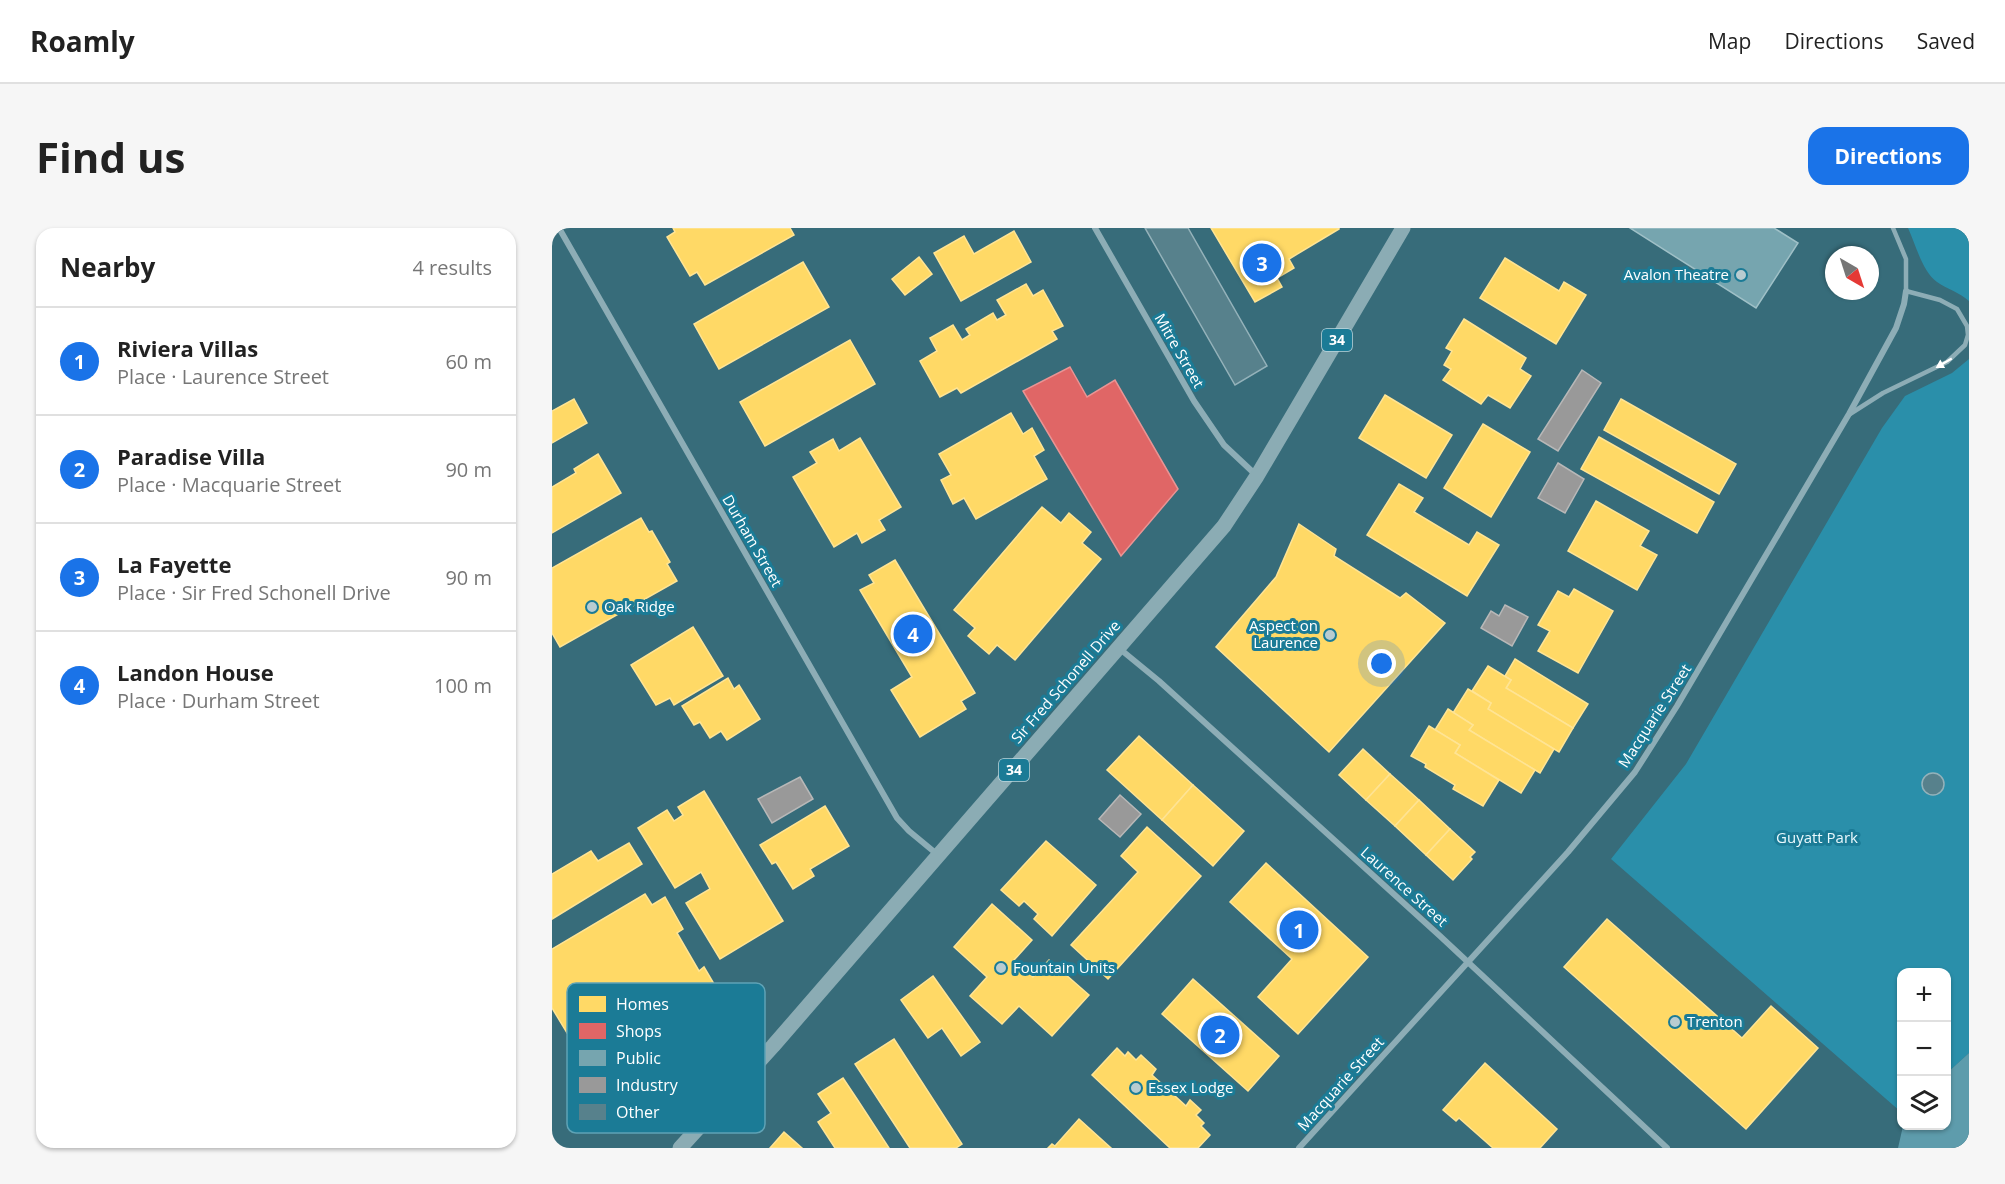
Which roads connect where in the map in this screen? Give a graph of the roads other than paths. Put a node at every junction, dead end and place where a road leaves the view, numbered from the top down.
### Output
1 (560, 228) edge
2 (1095, 228) edge
3 (1404, 228) edge
4 (1893, 228) edge
5 (1906, 291) junction
6 (1850, 414) junction
7 (1257, 476) junction
8 (1120, 648) junction
9 (938, 855) junction
10 (1468, 962) junction
11 (765, 1055) edge
12 (694, 1133) edge
13 (680, 1148) edge
14 (1299, 1148) edge
15 (1667, 1148) edge

1 - 9 street, Durham Street
2 - 7 street, Mitre Street
3 - 7 main road, Sir Fred Schonell Drive / 34
4 - 5 lane, Macquarie Street
5 - 6 street, Macquarie Street
5 -> 6 lane
6 - 10 street, Macquarie Street
7 - 8 main road, Sir Fred Schonell Drive / 34
8 - 9 main road, Sir Fred Schonell Drive / 34
8 - 10 street, Laurence Street
9 - 11 main road, Sir Fred Schonell Drive / 34
10 - 14 street, Macquarie Street
10 - 15 street, Laurence Street
12 - 13 main road, Sir Fred Schonell Drive / 34

